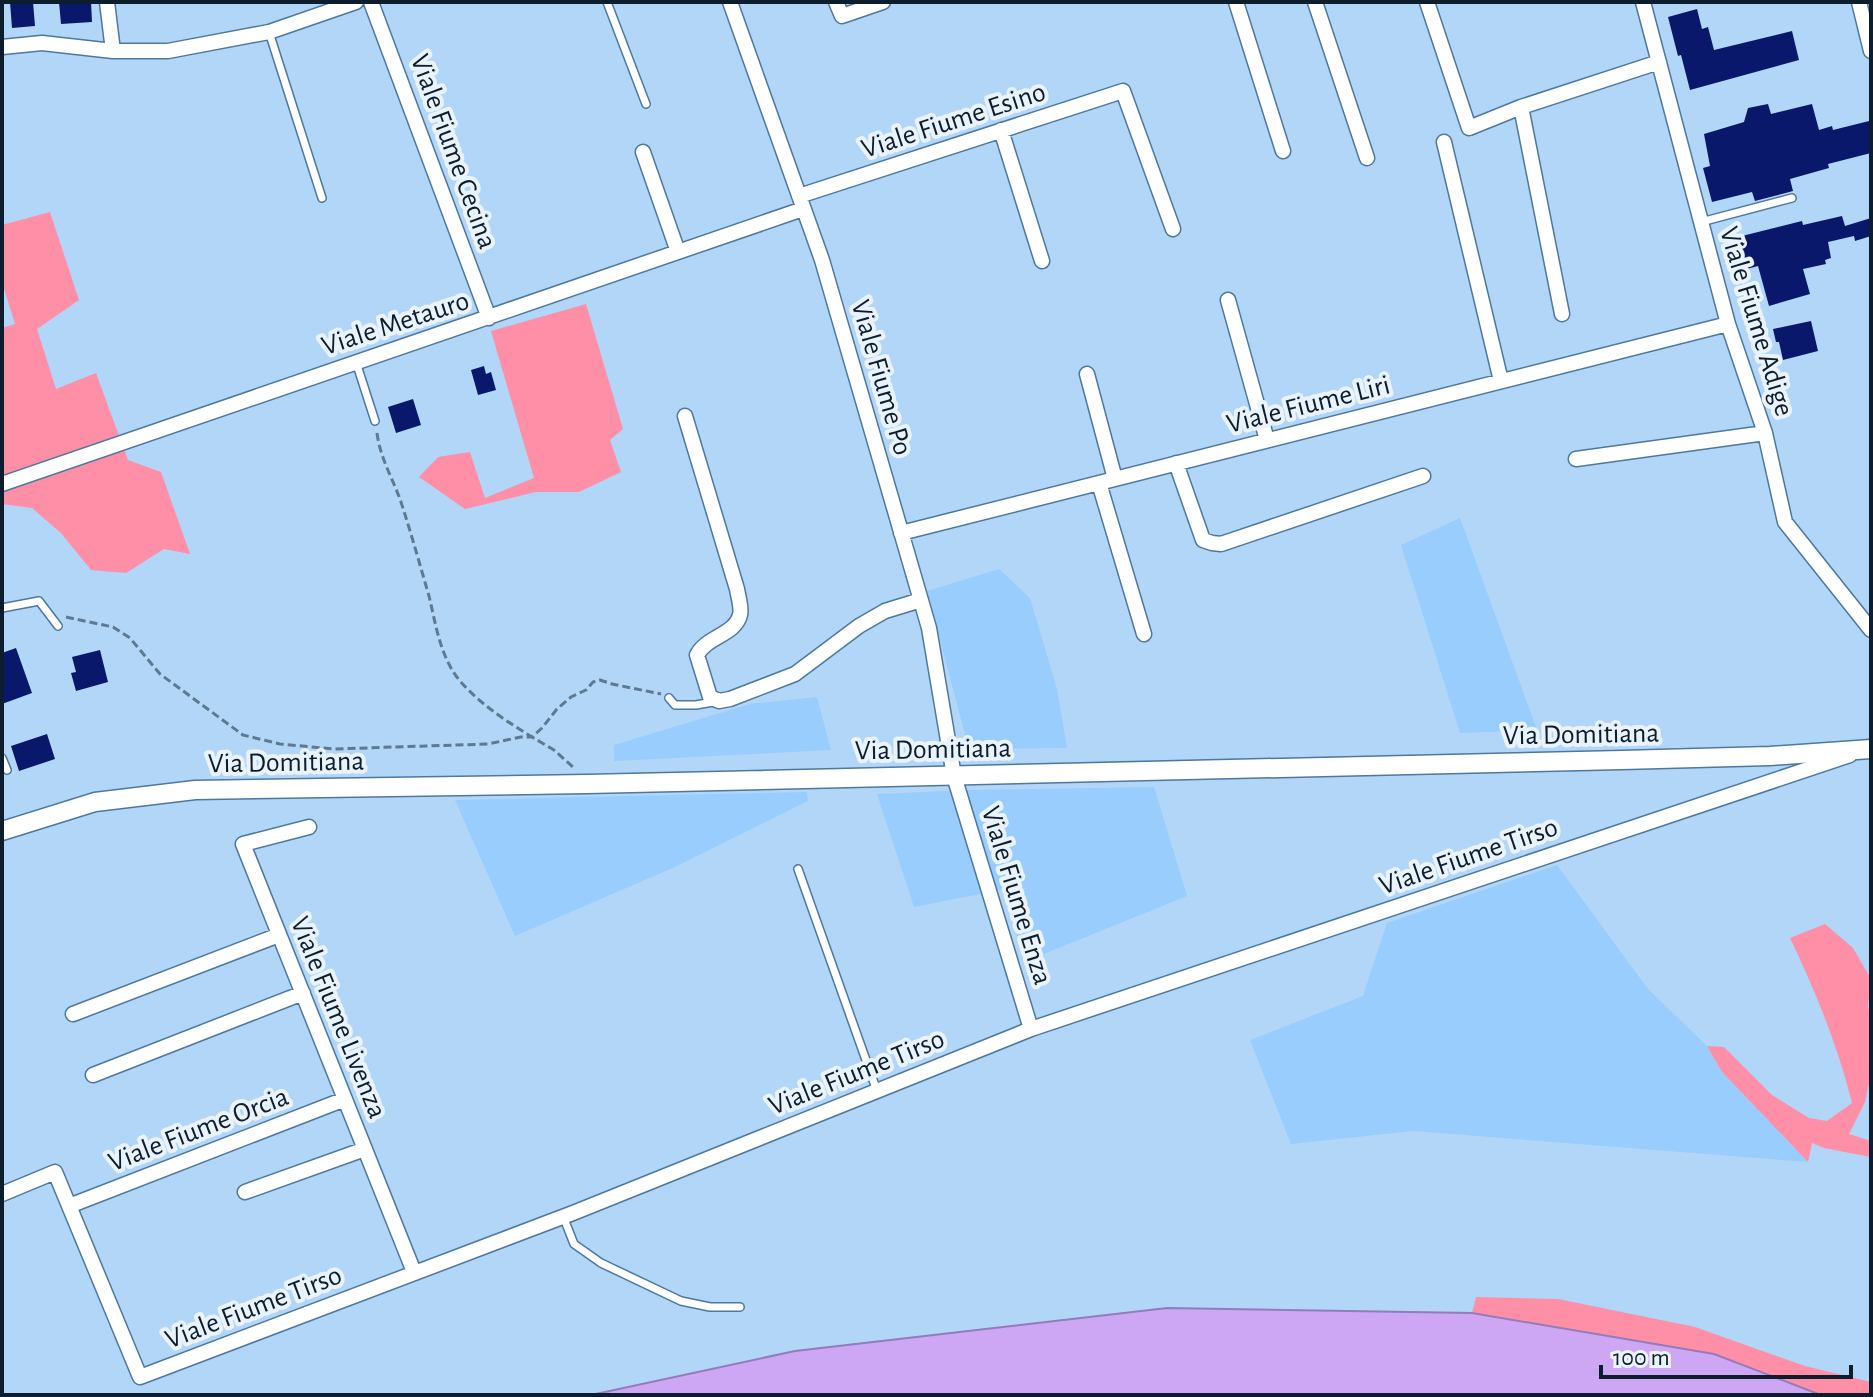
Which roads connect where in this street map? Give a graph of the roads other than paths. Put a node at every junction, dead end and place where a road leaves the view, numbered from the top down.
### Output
1 (107, 2) edge
2 (356, 2) edge
3 (371, 2) edge
4 (607, 2) edge
5 (730, 2) edge
6 (836, 2) edge
7 (883, 2) edge
8 (1236, 2) edge
9 (1315, 2) edge
10 (1427, 2) edge
11 (1643, 2) edge
12 (1859, 2) edge
13 (327, 7) edge
14 (269, 32) junction
15 (2, 47) edge
16 (113, 51) junction
17 (1871, 51) edge
18 (1659, 62) junction
19 (646, 104) dead end
20 (1521, 107) junction
21 (1001, 130) junction
22 (1444, 142) dead end
23 (1283, 151) dead end
24 (643, 152) dead end
25 (1367, 158) dead end
26 (322, 198) dead end
27 (1792, 198) dead end
28 (801, 202) junction
29 (1701, 222) junction
30 (1173, 229) dead end
31 (678, 252) junction
32 (1042, 261) dead end
33 (1228, 300) dead end
34 (1562, 314) dead end
35 (489, 318) junction
36 (1728, 324) junction
37 (356, 362) junction
38 (1087, 374) dead end
39 (1501, 381) junction
40 (685, 416) dead end
41 (375, 421) road end
42 (1765, 433) junction
43 (1267, 440) junction
44 (1576, 459) dead end
45 (1176, 463) junction
46 (1423, 476) dead end
47 (1115, 479) junction
48 (1099, 483) junction
49 (2, 484) edge
50 (901, 533) junction
51 (921, 600) junction
52 (2, 608) edge
53 (58, 626) dead end
54 (1871, 630) edge
55 (1144, 634) dead end
56 (669, 698) road end
57 (719, 701) junction
58 (1868, 749) edge
59 (2, 758) edge
60 (7, 770) dead end
61 (954, 776) junction
62 (309, 827) dead end
63 (2, 831) edge
64 (798, 869) dead end
65 (279, 935) junction
66 (303, 993) junction
67 (73, 1014) dead end
68 (1031, 1029) junction
69 (93, 1075) dead end
70 (877, 1091) junction
71 (345, 1099) junction
72 (365, 1149) junction
73 (245, 1192) dead end
74 (2, 1194) edge
75 (69, 1206) junction
76 (563, 1216) junction
77 (414, 1272) junction
78 (740, 1307) dead end

1 - 16 street
2 - 13 street
3 - 35 street, Viale Fiume Cecina
4 - 19 lane
5 - 28 street, Viale Fiume Po
6 - 7 street
8 - 23 street
9 - 25 street
10 - 20 street
11 - 18 street, Viale Fiume Adige
12 - 17 street
13 - 14 street
14 - 16 street
14 - 26 lane
15 - 16 street
18 - 20 street
18 - 29 street, Viale Fiume Adige
20 - 34 street
21 - 28 street, Viale Fiume Esino
21 - 30 street, Viale Fiume Esino
21 - 32 street
22 - 39 street
24 - 31 street
27 - 29 lane
28 - 31 street, Viale Metauro
28 - 50 street, Viale Fiume Po
29 - 36 street, Viale Fiume Adige
31 - 35 street, Viale Metauro
33 - 43 street
35 - 37 street, Viale Metauro
36 - 39 street, Viale Fiume Liri
36 - 42 street, Viale Fiume Adige
37 - 41 lane
37 - 49 street, Viale Metauro
38 - 47 street
39 - 43 street, Viale Fiume Liri
40 - 57 street
42 - 44 street
42 - 54 street, Viale Fiume Adige
43 - 45 street, Viale Fiume Liri
45 - 46 street
45 - 47 street, Viale Fiume Liri
47 - 48 street, Viale Fiume Liri
48 - 50 street, Viale Fiume Liri
48 - 55 street
50 - 51 street, Viale Fiume Po
51 - 57 street
51 - 61 street, Viale Fiume Po
52 - 53 lane
56 - 57 lane
58 - 61 street, Via Domitiana
58 - 68 street, Viale Fiume Tirso
59 - 60 lane
61 - 63 street, Via Domitiana
61 - 68 street, Viale Fiume Enza
62 - 65 street, Viale Fiume Livenza
64 - 70 lane
65 - 66 street, Viale Fiume Livenza
65 - 67 street
66 - 69 street
66 - 71 street, Viale Fiume Livenza
68 - 70 street, Viale Fiume Tirso
70 - 76 street, Viale Fiume Tirso
71 - 72 street, Viale Fiume Livenza
71 - 75 street, Viale Fiume Orcia
72 - 73 street
72 - 77 street, Viale Fiume Livenza
74 - 75 street, Viale Fiume Tirso
75 - 77 street, Viale Fiume Tirso
76 - 77 street, Viale Fiume Tirso
76 - 78 lane

